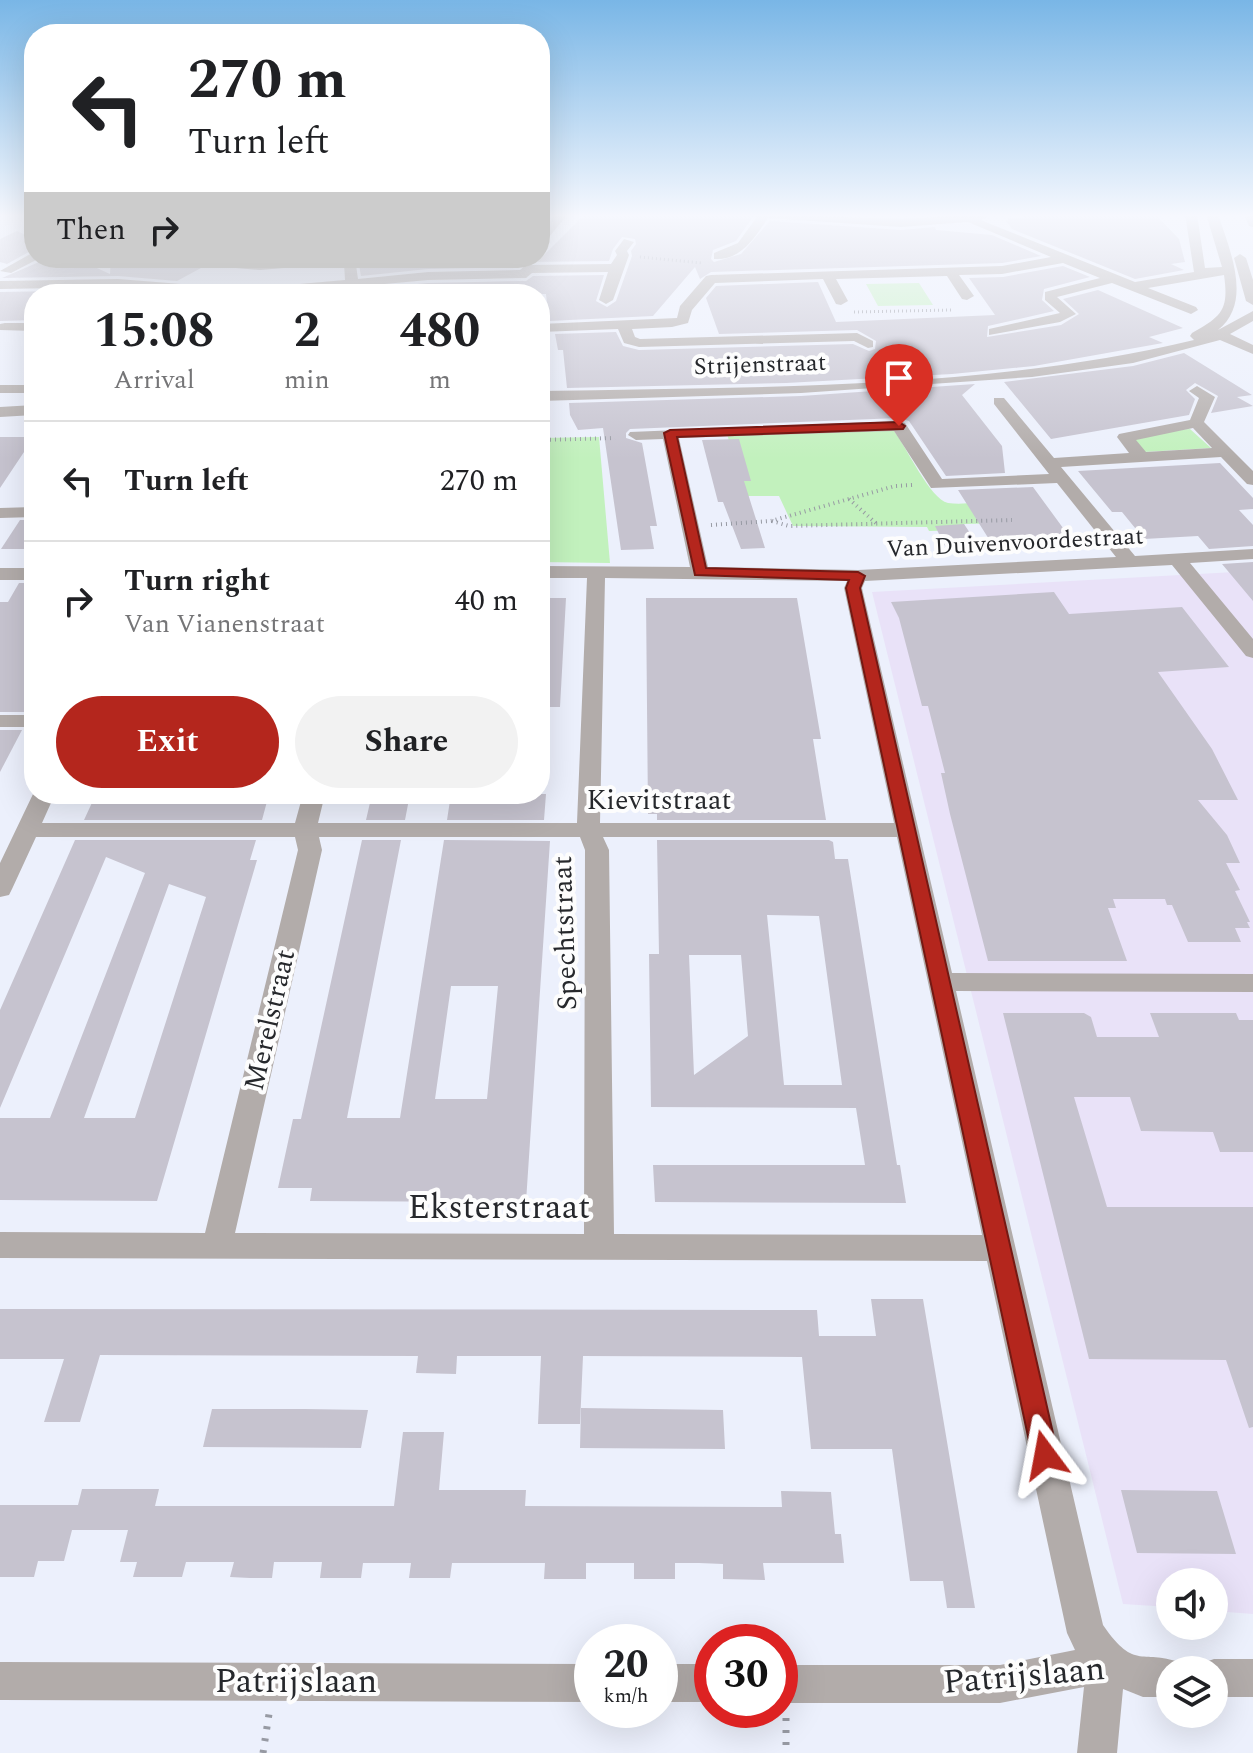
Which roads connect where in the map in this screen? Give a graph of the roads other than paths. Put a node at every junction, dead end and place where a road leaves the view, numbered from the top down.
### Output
1 (608, 296) edge
2 (696, 296) edge
3 (837, 296) edge
4 (962, 296) edge
5 (1050, 296) edge
6 (1158, 296) edge
7 (1233, 296) edge
8 (606, 300) dead end
9 (965, 302) road end
10 (843, 307) road end
11 (1191, 310) dead end
12 (12, 313) dead end
13 (24, 313) edge
14 (1253, 315) edge
15 (624, 325) junction
16 (5, 327) dead end
17 (24, 327) edge
18 (550, 328) edge
19 (994, 332) dead end
20 (1221, 333) junction
21 (1253, 340) edge
22 (868, 344) dead end
23 (1253, 350) edge
24 (982, 379) junction
25 (550, 386) edge
26 (0, 389) edge
27 (24, 389) edge
28 (1197, 391) dead end
29 (550, 396) edge
30 (24, 401) edge
31 (999, 401) dead end
32 (0, 402) edge
33 (24, 411) edge
34 (0, 412) edge
35 (1196, 423) junction
36 (670, 433) junction
37 (636, 435) road end
38 (1228, 452) junction
39 (1141, 457) junction
40 (1048, 463) junction
41 (1060, 478) junction
42 (1253, 480) edge
43 (24, 509) edge
44 (0, 513) edge
45 (1253, 554) edge
46 (1176, 558) junction
47 (1129, 561) junction
48 (550, 572) edge
49 (596, 572) junction
50 (700, 572) junction
51 (0, 574) edge
52 (24, 574) edge
53 (858, 576) junction
54 (1253, 652) edge
55 (0, 721) edge
56 (24, 721) edge
57 (39, 804) edge
58 (311, 804) edge
59 (305, 829) junction
60 (588, 829) junction
61 (27, 830) junction
62 (906, 830) junction
63 (0, 889) edge
64 (940, 982) junction
65 (1253, 983) edge
66 (0, 1245) edge
67 (217, 1246) junction
68 (599, 1246) junction
69 (998, 1248) junction
70 (1106, 1663) junction
71 (1156, 1678) edge
72 (1228, 1678) edge
73 (1253, 1678) edge
74 (0, 1681) edge
75 (574, 1683) edge
76 (798, 1684) edge
77 (1097, 1753) edge

1 - 8 street
2 - 15 street
3 - 10 street
4 - 9 street
5 - 19 street
6 - 11 street
7 - 20 street
12 - 13 street
14 - 20 street
15 - 18 street
15 - 22 street
16 - 17 street
20 - 21 street
20 - 23 street
20 - 24 street, Strijenstraat
24 - 25 street, Strijenstraat
24 - 29 street, Strijenstraat
26 - 27 street
28 - 35 street
30 - 32 street
31 - 40 street
33 - 34 street
35 - 38 street
35 - 39 street
36 - 37 street
36 - 41 street
36 - 50 street
38 - 39 street
38 - 42 street
39 - 40 street
40 - 41 street
41 - 47 street
43 - 44 street
45 - 46 street, Van Duivenvoordestraat
46 - 47 street, Van Duivenvoordestraat
46 - 54 street
47 - 53 street, Van Duivenvoordestraat
48 - 49 street, Van Duivenvoordestraat
49 - 50 street, Van Duivenvoordestraat
49 - 60 street, Spechtstraat
50 - 53 street, Van Duivenvoordestraat
51 - 52 street
53 - 62 street
55 - 56 street
57 - 61 street
58 - 59 street, Merelstraat
59 - 60 street, Kievitstraat
59 - 61 street, Kievitstraat
59 - 67 street, Merelstraat
60 - 62 street, Kievitstraat
60 - 68 street, Spechtstraat
61 - 63 street
62 - 64 street
64 - 65 street
64 - 69 street
66 - 67 street, Eksterstraat
67 - 68 street, Eksterstraat
68 - 69 street, Eksterstraat
69 - 70 street
70 - 71 street, Patrijslaan
70 - 76 street, Patrijslaan
70 - 77 street
72 - 73 street
74 - 75 street, Patrijslaan

